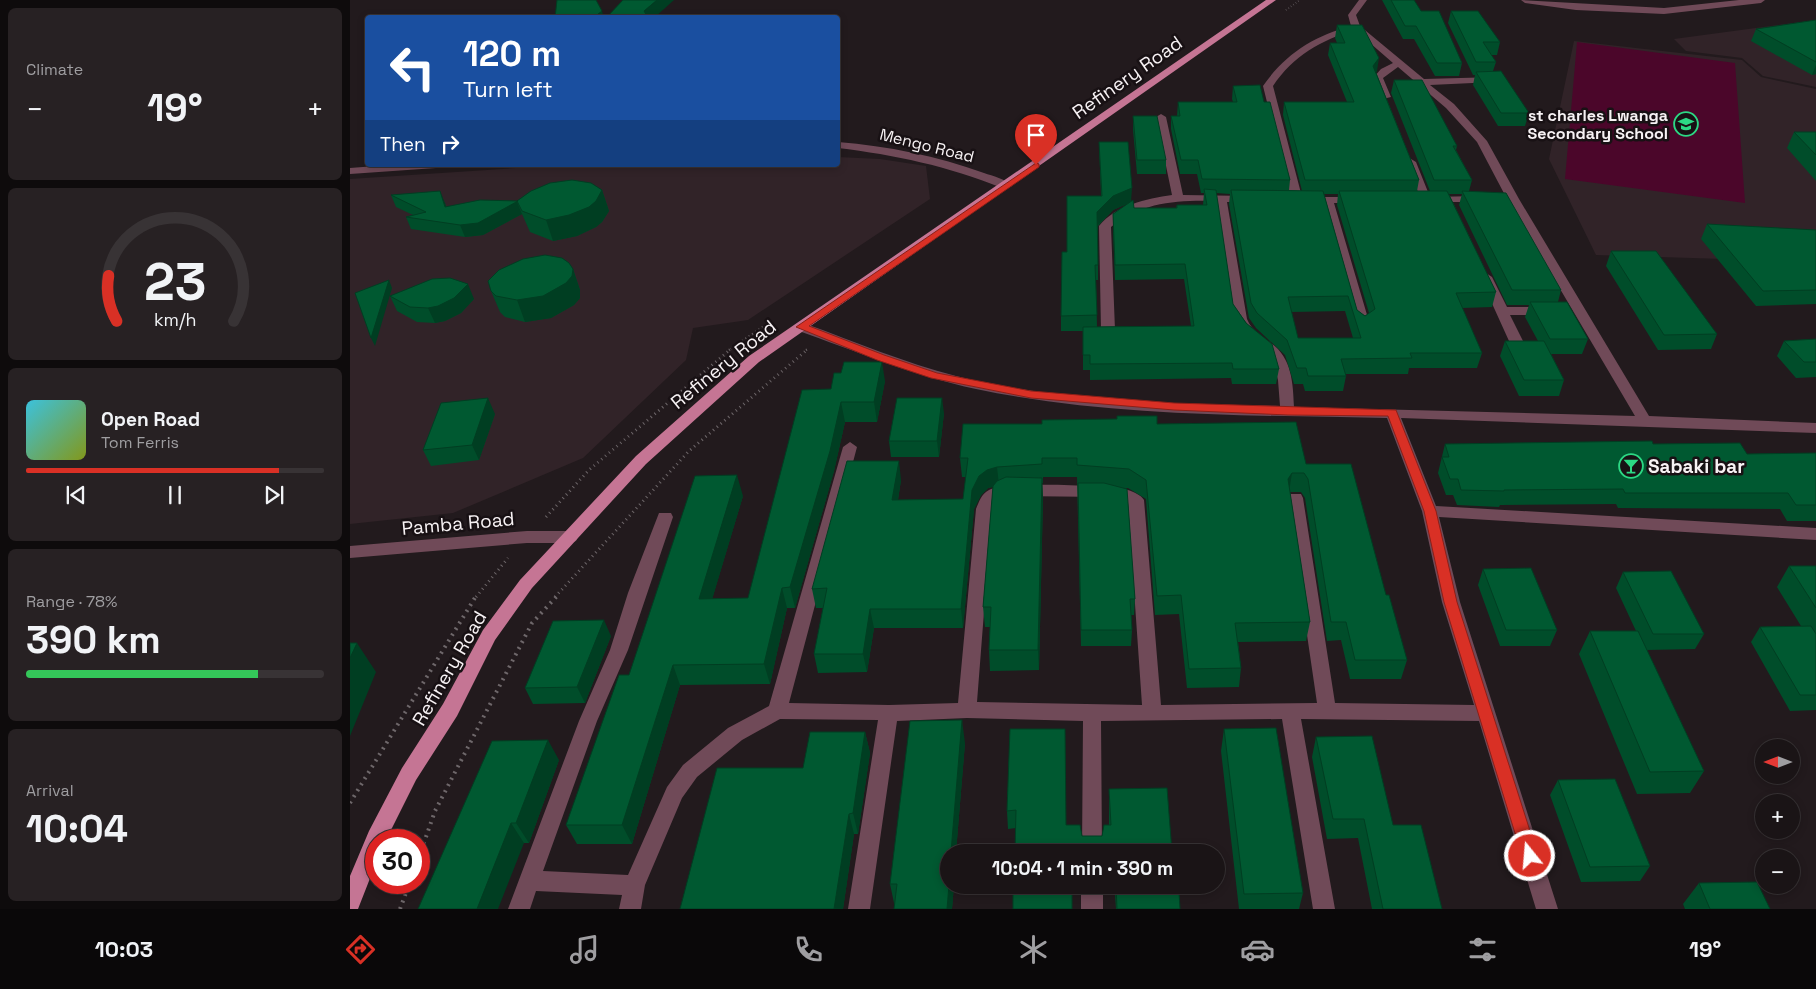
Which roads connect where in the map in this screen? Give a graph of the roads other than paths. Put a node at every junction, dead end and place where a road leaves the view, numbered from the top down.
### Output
1 (1272, 0) edge
2 (1363, 0) edge
3 (1525, 0) edge
4 (1761, 0) edge
5 (1356, 27) junction
6 (1397, 64) junction
7 (1499, 79) edge
8 (1423, 82) junction
9 (1388, 104) edge
10 (1161, 117) dead end
11 (840, 144) edge
12 (1406, 148) edge
13 (407, 167) edge
14 (350, 171) edge
15 (1006, 186) junction
16 (1178, 198) junction
17 (1221, 199) junction
18 (1259, 199) edge
19 (1449, 199) junction
20 (1513, 199) junction
21 (1327, 200) junction
22 (1367, 200) edge
23 (1457, 216) edge
24 (1482, 268) edge
25 (1502, 311) junction
26 (1580, 311) junction
27 (1363, 325) edge
28 (801, 327) junction
29 (1108, 330) edge
30 (1516, 341) edge
31 (1288, 412) junction
32 (1392, 413) junction
33 (1645, 420) junction
34 (1816, 428) edge
35 (850, 447) dead end
36 (1295, 498) dead end
37 (1430, 511) junction
38 (665, 517) dead end
39 (1816, 534) edge
40 (570, 537) junction
41 (350, 552) edge
42 (967, 710) junction
43 (778, 711) junction
44 (1152, 711) junction
45 (1290, 711) junction
46 (1327, 711) junction
47 (1092, 712) junction
48 (889, 714) junction
49 (1486, 714) junction
50 (1092, 844) edge
51 (531, 881) junction
52 (634, 886) junction
53 (1092, 894) edge
54 (350, 902) edge
55 (519, 909) edge
56 (630, 909) edge
57 (859, 909) edge
58 (1092, 909) edge
59 (1324, 909) edge
60 (1547, 909) edge

1 - 15 main road, Refinery Road
2 - 5 street
3 - 4 street
5 - 6 street
5 - 21 street
6 - 8 street
6 - 9 street
7 - 8 street
8 - 20 street
10 - 16 street
11 - 15 street, Mengo Road
12 - 19 street
13 - 14 street
15 - 28 main road, Refinery Road
16 - 17 street
16 - 29 street
17 - 18 street
17 - 31 street
19 - 20 street
19 - 23 street
20 - 26 street
21 - 22 street
21 - 27 street
24 - 25 street
25 - 26 street
25 - 30 street
26 - 33 street
28 - 31 street
28 - 40 main road, Refinery Road
31 - 32 street
32 - 33 street
32 - 37 street
33 - 34 street
35 - 43 street
36 - 46 street
37 - 39 street
37 - 49 street
38 - 51 street
40 - 41 street, Pamba Road
40 - 54 main road, Refinery Road
42 - 44 street
42 - 47 street
42 - 48 street
43 - 48 street
43 - 52 street
44 - 45 street
44 - 47 street
45 - 46 street
45 - 59 street
46 - 49 street
47 - 50 street
48 - 57 street
49 - 60 street
51 - 52 street
51 - 55 street
52 - 56 street
53 - 58 street

